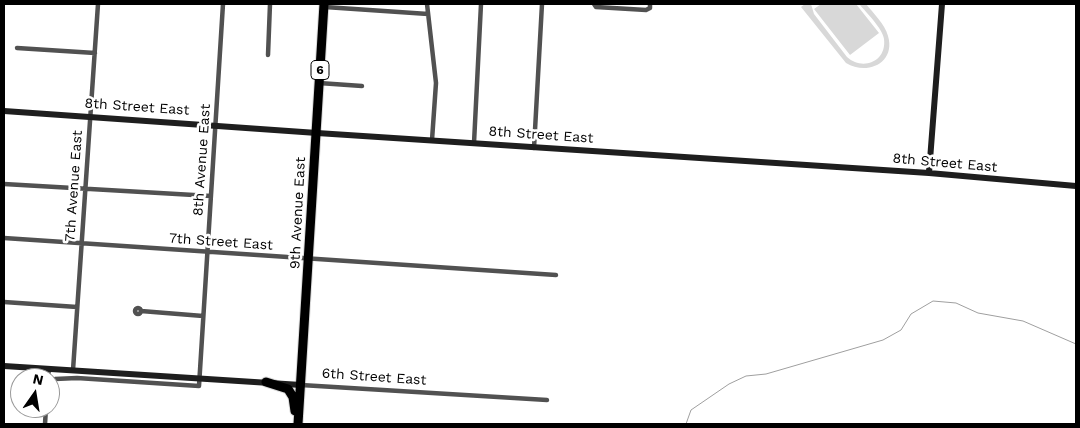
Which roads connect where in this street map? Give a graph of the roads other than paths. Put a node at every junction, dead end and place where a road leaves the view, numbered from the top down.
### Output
1 (98, 4) edge
2 (223, 4) edge
3 (428, 4) edge
4 (481, 4) edge
5 (542, 4) edge
6 (594, 4) edge
7 (650, 4) edge
8 (942, 4) edge
9 (271, 5) edge
10 (324, 5) edge
11 (428, 14) junction
12 (17, 48) dead end
13 (95, 53) junction
14 (268, 55) dead end
15 (320, 83) junction
16 (362, 86) dead end
17 (4, 111) edge
18 (90, 116) junction
19 (216, 126) junction
20 (317, 133) junction
21 (432, 140) junction
22 (474, 144) junction
23 (534, 148) junction
24 (929, 173) junction
25 (4, 184) edge
26 (1076, 186) edge
27 (86, 188) junction
28 (211, 196) junction
29 (4, 238) edge
30 (82, 244) junction
31 (208, 252) junction
32 (309, 259) junction
33 (556, 275) dead end
34 (4, 302) edge
35 (77, 308) junction
36 (141, 311) dead end
37 (203, 316) junction
38 (4, 366) edge
39 (34, 368) edge
40 (60, 369) edge
41 (73, 370) junction
42 (60, 378) edge
43 (200, 378) junction
44 (266, 382) junction
45 (301, 385) junction
46 (547, 400) dead end
47 (298, 424) edge

1 - 13 street, 7th Avenue East
2 - 19 street, 8th Avenue East
3 - 11 street
4 - 22 street
5 - 23 street
6 - 7 street
8 - 24 main road
9 - 14 street
10 - 11 street
10 - 15 highway, 9th Avenue East / 6
11 - 21 street
12 - 13 street
13 - 18 street, 7th Avenue East
15 - 16 street
15 - 20 highway, 9th Avenue East / 6
17 - 18 main road, 8th Street East
18 - 19 main road, 8th Street East
18 - 27 street, 7th Avenue East
19 - 20 main road, 8th Street East
19 - 28 street, 8th Avenue East
20 - 21 main road, 8th Street East
20 - 32 highway, 9th Avenue East / 6
21 - 22 main road, 8th Street East
22 - 23 main road, 8th Street East
23 - 24 main road, 8th Street East
24 - 26 main road, 8th Street East
25 - 27 street
27 - 28 street
27 - 30 street, 7th Avenue East
28 - 31 street, 8th Avenue East
29 - 30 street, 7th Street East
30 - 31 street, 7th Street East
30 - 35 street, 7th Avenue East
31 - 32 street, 7th Street East
31 - 37 street, 8th Avenue East
32 - 33 street, 7th Street East
32 - 45 highway, 9th Avenue East / 6
34 - 35 street
35 - 41 street, 7th Avenue East
36 - 37 street
37 - 43 street, 8th Avenue East
38 - 39 main road, 6th Street East
40 - 41 main road, 6th Street East
41 - 43 main road, 6th Street East
42 - 43 street, 6th Street East
43 - 44 main road, 6th Street East
44 - 45 main road, 6th Street East
44 - 47 highway
45 - 46 street, 6th Street East
45 - 47 highway, 9th Avenue East / 6

